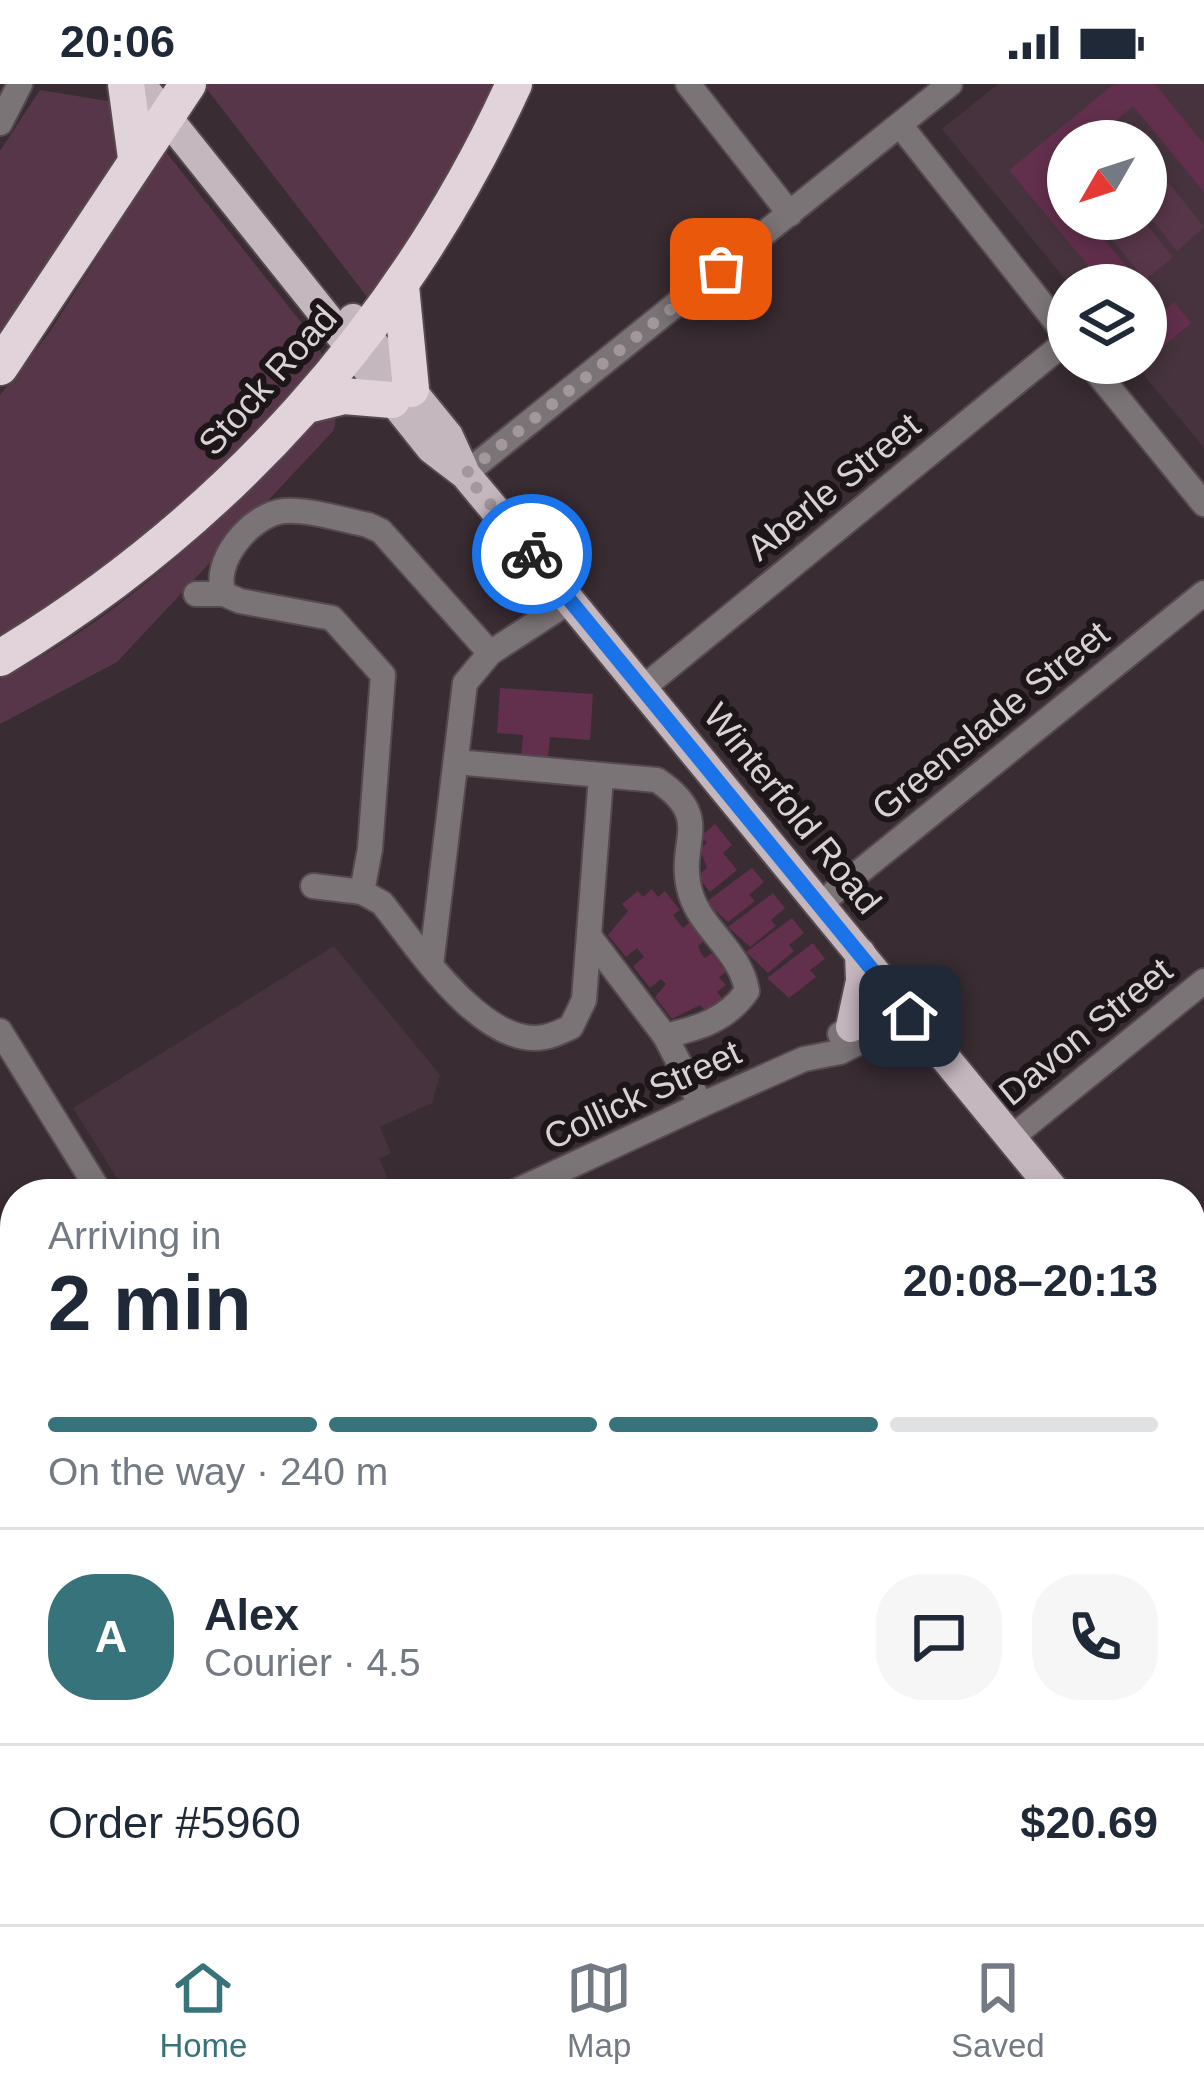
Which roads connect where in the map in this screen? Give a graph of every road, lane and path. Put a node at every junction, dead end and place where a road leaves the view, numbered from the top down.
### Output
1 (20, 84) edge
2 (126, 84) edge
3 (140, 84) edge
4 (514, 84) edge
5 (688, 84) edge
6 (950, 84) edge
7 (176, 95) edge
8 (0, 123) edge
9 (900, 124) junction
10 (136, 158) junction
11 (790, 214) junction
12 (401, 286) junction
13 (1047, 312) edge
14 (358, 342) junction
15 (1047, 356) edge
16 (0, 367) edge
17 (1106, 384) edge
18 (402, 394) junction
19 (308, 405) junction
20 (465, 474) junction
21 (1204, 504) edge
22 (1204, 593) edge
23 (196, 594) dead end
24 (224, 594) junction
25 (570, 601) junction
26 (490, 653) junction
27 (0, 658) edge
28 (644, 687) junction
29 (456, 762) junction
30 (601, 778) junction
31 (313, 886) dead end
32 (362, 892) junction
33 (821, 903) junction
34 (589, 936) junction
35 (860, 953) junction
36 (431, 965) junction
37 (1204, 981) edge
38 (904, 1008) junction
39 (851, 1027) junction
40 (0, 1031) edge
41 (665, 1036) junction
42 (804, 1059) junction
43 (701, 1105) junction
44 (1011, 1138) junction
45 (92, 1179) edge
46 (542, 1179) edge
47 (1045, 1179) edge

1 - 8 street
2 - 10 highway
3 - 7 main road, Winterfold Road
4 - 12 highway, Stock Road
5 - 11 street
6 - 9 street
7 - 10 highway
7 - 14 main road, Winterfold Road
9 - 11 street
9 - 13 street
10 - 16 highway
11 - 20 street
12 - 14 highway, Stock Road
12 - 18 highway
14 - 18 main road, Winterfold Road
14 - 19 highway, Stock Road
15 - 28 street, Aberle Street
17 - 21 street
18 - 19 highway
18 - 20 main road, Winterfold Road
19 - 27 highway, Stock Road
20 - 25 main road, Winterfold Road
22 - 33 street, Greenslade Street
23 - 24 street
24 - 26 street
24 - 32 street
25 - 26 street
25 - 28 main road, Winterfold Road
26 - 29 street
28 - 33 main road, Winterfold Road
29 - 30 street
29 - 36 street
30 - 34 street
30 - 41 street
31 - 32 street
32 - 36 street
33 - 35 main road, Winterfold Road
34 - 36 street
34 - 41 street
35 - 38 main road, Winterfold Road
35 - 39 main road
37 - 44 street, Davon Street
38 - 39 street, Collick Street
38 - 42 street, Collick Street
38 - 44 main road, Winterfold Road
39 - 42 street, Collick Street
40 - 45 street
41 - 43 street
42 - 43 street, Collick Street
43 - 46 street, Collick Street
44 - 47 main road, Winterfold Road

